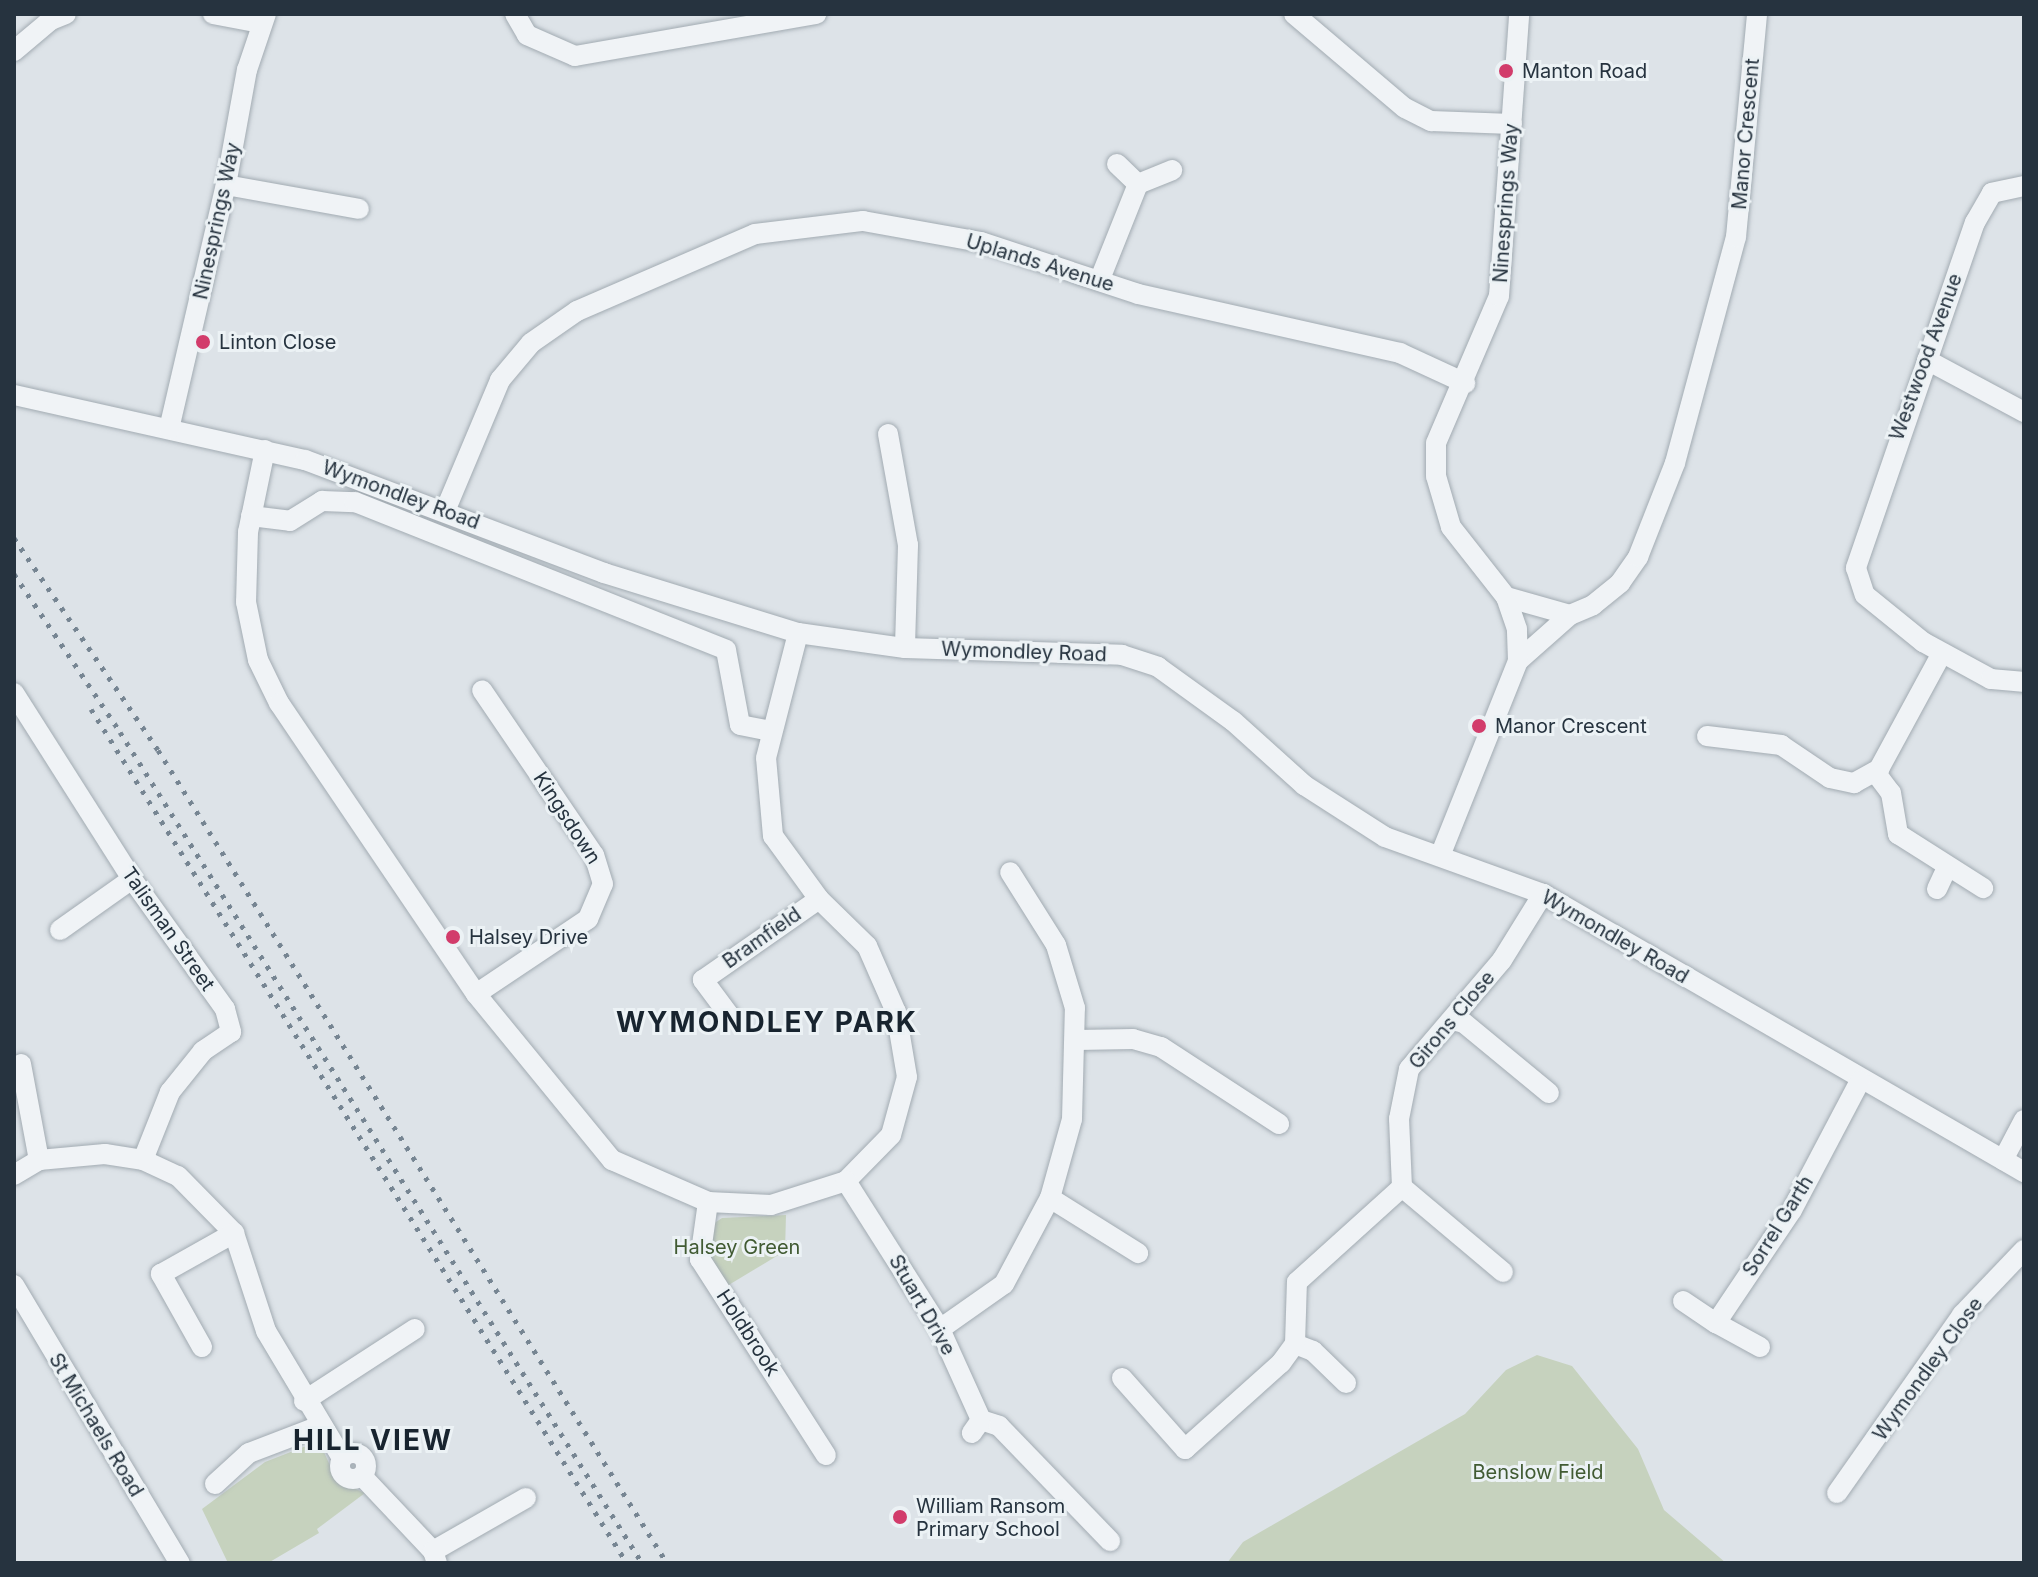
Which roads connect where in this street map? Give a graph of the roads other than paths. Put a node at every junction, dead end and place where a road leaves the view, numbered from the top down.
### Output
1 (66, 14) edge
2 (213, 14) edge
3 (515, 14) edge
4 (816, 14) edge
5 (1294, 14) edge
6 (1519, 14) edge
7 (1757, 14) edge
8 (264, 19) edge
9 (14, 51) edge
10 (1512, 124) junction
11 (1117, 164) dead end
12 (1172, 170) dead end
13 (1138, 184) junction
14 (226, 185) junction
15 (2024, 186) edge
16 (359, 209) dead end
17 (1100, 279) junction
18 (1927, 360) junction
19 (1465, 383) junction
20 (14, 395) edge
21 (2024, 412) edge
22 (169, 429) junction
23 (888, 434) dead end
24 (265, 450) junction
25 (445, 511) junction
26 (251, 516) junction
27 (1506, 597) junction
28 (1570, 615) junction
29 (798, 633) junction
30 (905, 648) junction
31 (1942, 653) junction
32 (1518, 661) junction
33 (2024, 682) edge
34 (482, 690) dead end
35 (15, 698) edge
36 (771, 731) junction
37 (1707, 736) dead end
38 (1875, 772) junction
39 (1440, 856) junction
40 (1947, 868) junction
41 (1010, 872) dead end
42 (132, 879) junction
43 (1983, 888) dead end
44 (1937, 889) dead end
45 (1543, 894) junction
46 (819, 899) junction
47 (60, 930) dead end
48 (476, 994) junction
49 (729, 1015) dead end
50 (1452, 1020) junction
51 (1077, 1040) junction
52 (21, 1064) dead end
53 (1860, 1081) junction
54 (1549, 1093) dead end
55 (2024, 1120) edge
56 (1279, 1124) dead end
57 (39, 1160) junction
58 (143, 1160) junction
59 (2003, 1160) junction
60 (2024, 1172) edge
61 (14, 1175) edge
62 (846, 1181) junction
63 (1402, 1187) junction
64 (1050, 1198) junction
65 (708, 1202) junction
66 (234, 1233) junction
67 (2024, 1250) edge
68 (1138, 1253) dead end
69 (1503, 1272) dead end
70 (14, 1285) edge
71 (1683, 1301) dead end
72 (1716, 1323) junction
73 (415, 1329) dead end
74 (940, 1329) junction
75 (1295, 1344) junction
76 (202, 1347) dead end
77 (1760, 1347) dead end
78 (1122, 1378) dead end
79 (1346, 1383) dead end
80 (304, 1401) junction
81 (322, 1425) junction
82 (826, 1455) dead end
83 (215, 1484) dead end
84 (1837, 1493) dead end
85 (526, 1498) dead end
86 (1110, 1541) dead end
87 (435, 1557) edge
88 (172, 1560) edge

1 - 9 street
2 - 8 street
3 - 4 street
5 - 10 street
6 - 10 street, Ninesprings Way
7 - 28 street, Manor Crescent
8 - 14 street, Ninesprings Way
10 - 19 street, Ninesprings Way
11 - 13 street
12 - 13 street
13 - 17 street
14 - 16 street
14 - 22 street, Ninesprings Way
15 - 18 street, Westwood Avenue
17 - 19 street, Uplands Avenue
17 - 25 street, Uplands Avenue
18 - 21 street
18 - 31 street, Westwood Avenue
19 - 27 street, Ninesprings Way
20 - 22 street, Wymondley Road
22 - 24 street, Wymondley Road
23 - 30 street
24 - 25 street, Wymondley Road
24 - 26 street
25 - 29 street, Wymondley Road
26 - 36 street, Wymondley Road
26 - 48 street
27 - 28 street
27 - 32 street, Ninesprings Way
28 - 32 street, Manor Crescent
29 - 30 street, Wymondley Road
29 - 36 street
30 - 39 street, Wymondley Road
31 - 33 street
31 - 38 street
32 - 39 street, Ninesprings Way
34 - 48 street, Kingsdown
35 - 42 street, Talisman Street
36 - 46 street
37 - 38 street
38 - 40 street
39 - 45 street, Wymondley Road
40 - 43 street
40 - 44 street
41 - 51 street
42 - 47 street
42 - 58 street, Talisman Street
45 - 50 street, Girons Close
45 - 53 street, Wymondley Road
46 - 49 street, Bramfield
46 - 62 street
48 - 65 street
50 - 54 street
50 - 63 street, Girons Close
51 - 56 street
51 - 64 street
52 - 57 street
53 - 59 street, Wymondley Road
53 - 72 street, Sorrel Garth
55 - 59 street
57 - 58 street
57 - 61 street
58 - 66 street
59 - 60 street, Wymondley Road
62 - 65 street
62 - 74 street, Stuart Drive
63 - 69 street
63 - 75 street
64 - 68 street
64 - 74 street
65 - 82 street, Holdbrook
66 - 76 street
66 - 80 street
67 - 84 street, Wymondley Close
70 - 88 street, St Michaels Road
71 - 72 street
72 - 77 street
73 - 80 street
74 - 86 street, Stuart Drive
75 - 78 street
75 - 79 street
80 - 81 street
81 - 83 street
81 - 87 street
85 - 87 street

